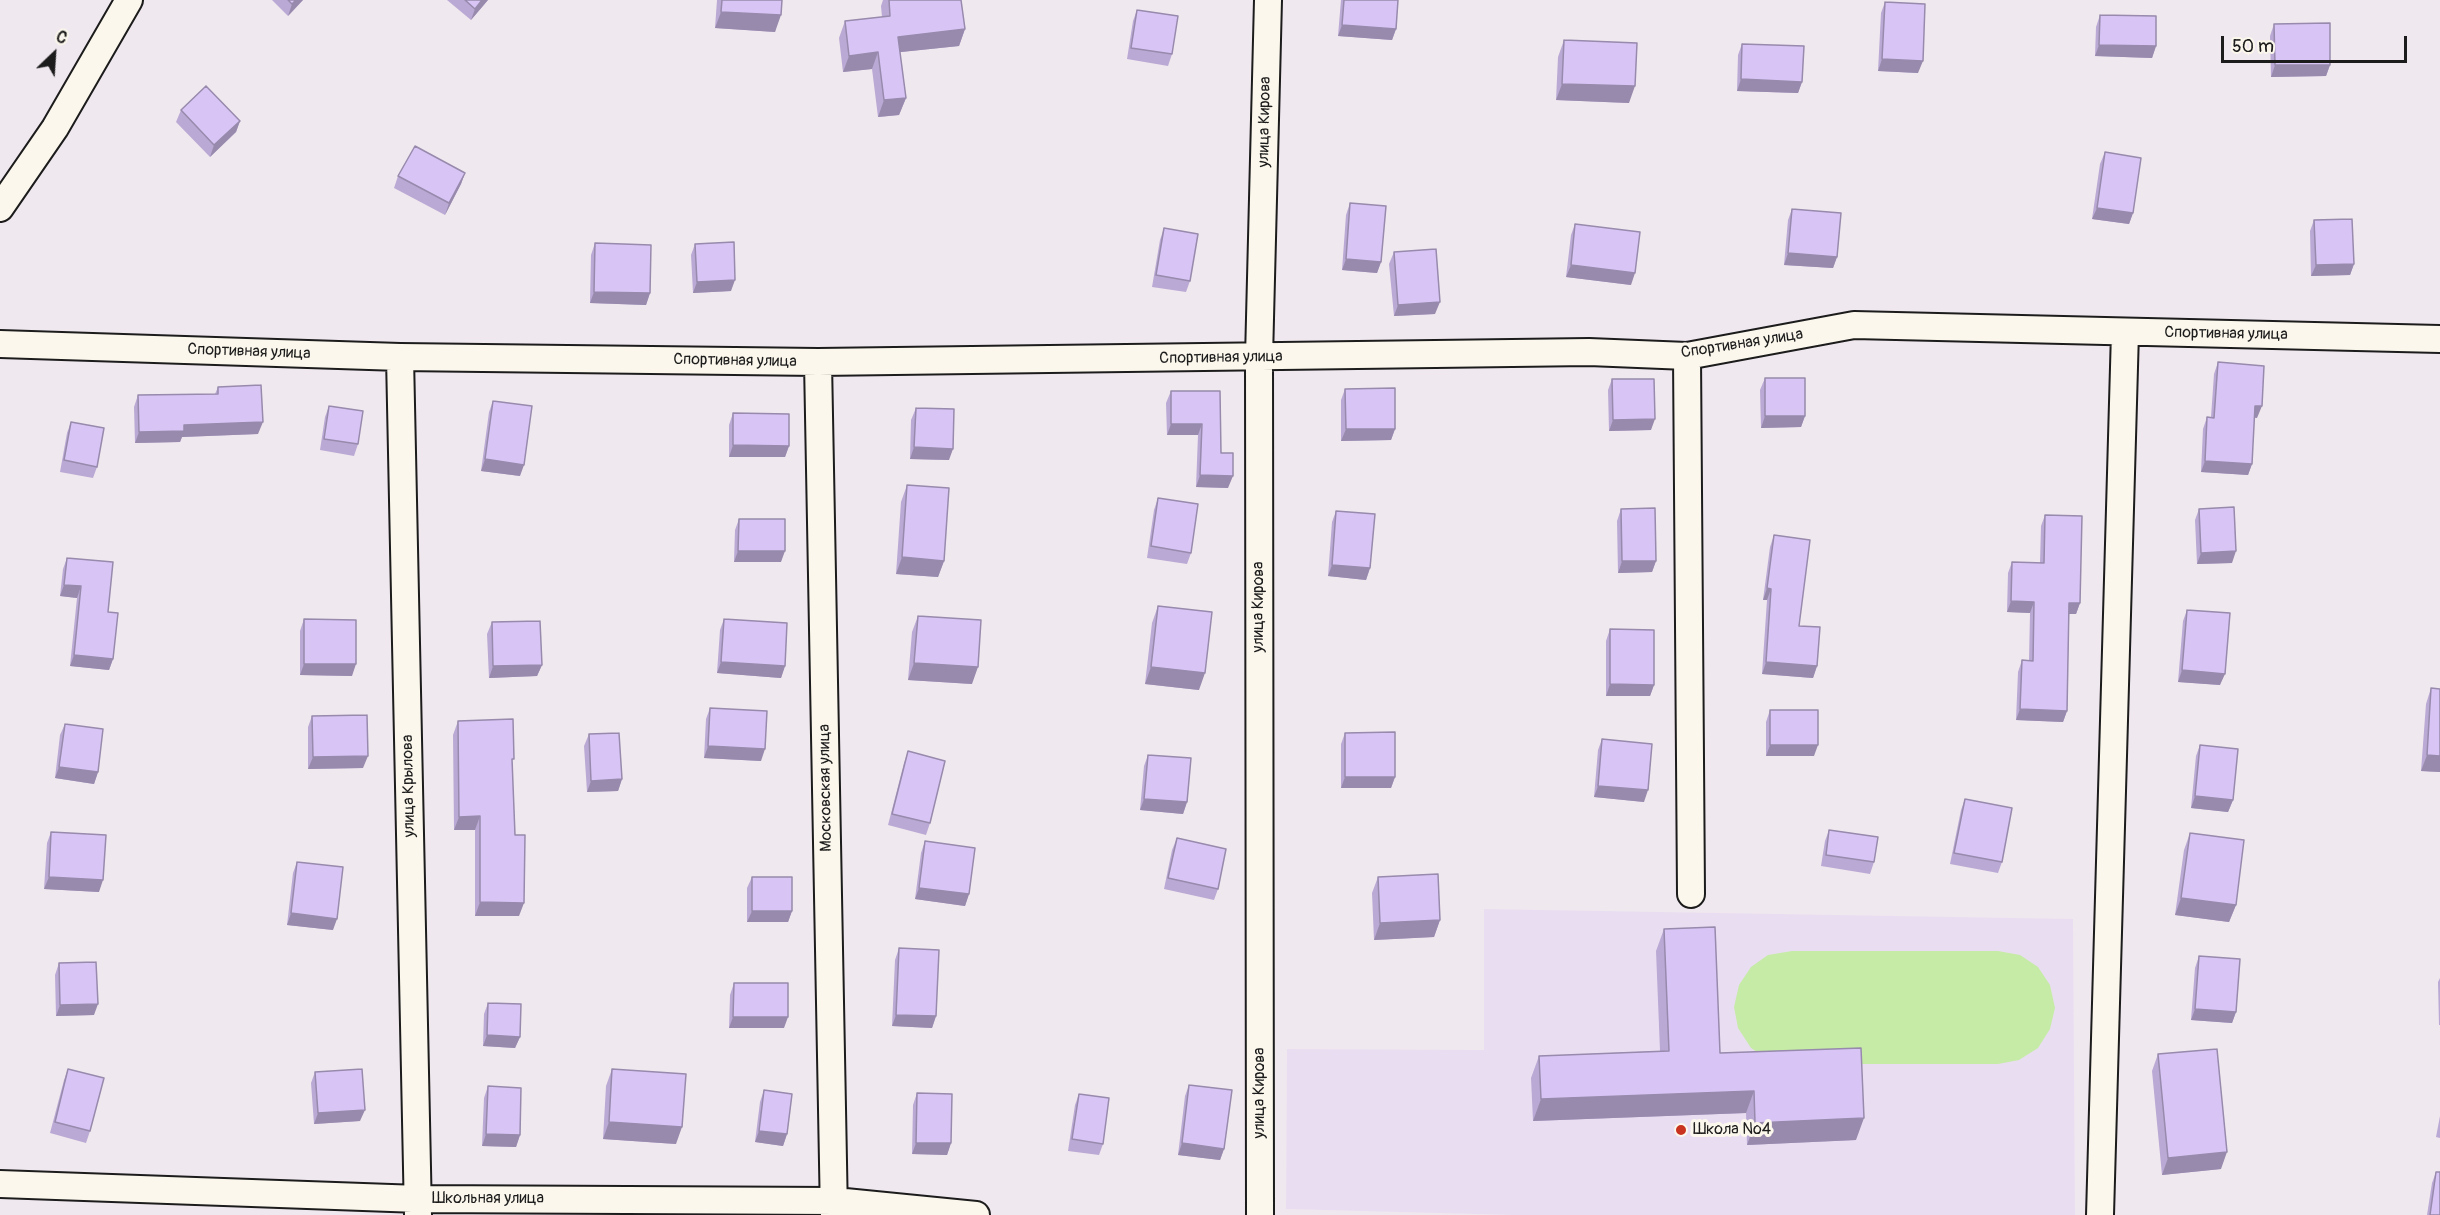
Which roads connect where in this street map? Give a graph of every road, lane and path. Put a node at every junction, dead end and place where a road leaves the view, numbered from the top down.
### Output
1 (129, 0) edge
2 (1268, 0) edge
3 (0, 208) edge
4 (2125, 332) junction
5 (2440, 339) edge
6 (0, 344) edge
7 (1687, 356) junction
8 (400, 357) junction
9 (1259, 358) junction
10 (818, 362) junction
11 (1690, 894) dead end
12 (0, 1184) edge
13 (418, 1207) edge
14 (835, 1208) edge
15 (976, 1215) edge
16 (1260, 1215) edge
17 (2100, 1215) edge

1 - 3 street
2 - 9 street, улица Кирова
4 - 5 street, Спортивная улица
4 - 7 street, Спортивная улица
4 - 17 street
6 - 8 street, Спортивная улица
7 - 9 street, Спортивная улица
7 - 11 street
8 - 10 street, Спортивная улица
8 - 13 street, улица Крылова
9 - 10 street, Спортивная улица
9 - 16 street, улица Кирова
10 - 14 street, Московская улица
12 - 13 street, Школьная улица
13 - 14 street, Школьная улица
14 - 15 street, Школьная улица

